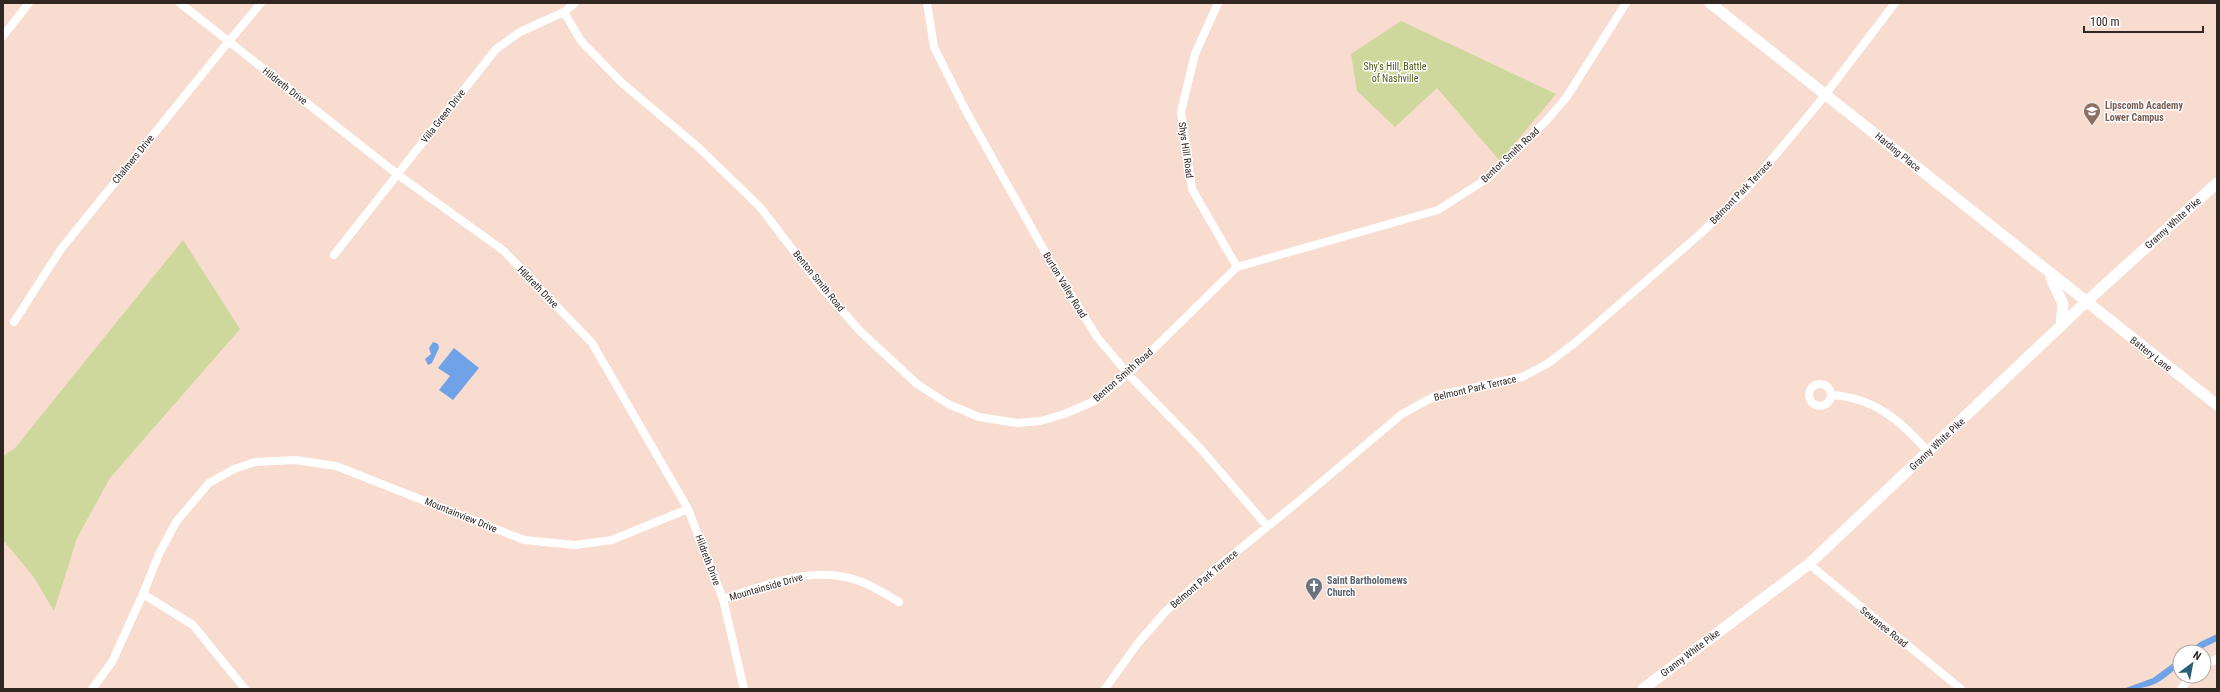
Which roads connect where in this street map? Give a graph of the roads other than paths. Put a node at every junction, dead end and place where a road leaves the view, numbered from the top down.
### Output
1 (29, 3) edge
2 (180, 3) edge
3 (261, 3) edge
4 (575, 3) edge
5 (927, 3) edge
6 (1218, 3) edge
7 (1626, 3) edge
8 (1710, 3) edge
9 (1895, 3) edge
10 (564, 12) junction
11 (3, 36) edge
12 (229, 41) junction
13 (1825, 95) junction
14 (398, 174) junction
15 (2217, 183) edge
16 (334, 256) dead end
17 (1237, 267) junction
18 (2048, 272) junction
19 (2086, 302) junction
20 (14, 322) dead end
21 (2061, 326) junction
22 (1128, 374) junction
23 (1831, 395) dead end
24 (2217, 406) edge
25 (1928, 452) junction
26 (688, 509) junction
27 (1267, 526) junction
28 (1809, 564) junction
29 (143, 594) junction
30 (723, 599) junction
31 (899, 602) dead end
32 (92, 689) edge
33 (245, 689) edge
34 (744, 689) edge
35 (1105, 689) edge
36 (1643, 689) edge
37 (1961, 689) edge

1 - 11 street
2 - 12 street, Hildreth Drive
3 - 12 street, Chalmers Drive
4 - 10 street, Villa Green Drive
5 - 22 street, Burton Valley Road
6 - 17 street, Shys Hill Road
7 - 17 street, Benton Smith Road
8 - 13 main road, Harding Place
9 - 13 street, Belmont Park Terrace
10 - 14 street, Villa Green Drive
10 - 22 street, Benton Smith Road
12 - 14 street, Hildreth Drive
12 - 20 street, Chalmers Drive
13 - 18 main road, Harding Place
13 - 27 street, Belmont Park Terrace
14 - 16 street, Villa Green Drive
14 - 26 street, Hildreth Drive
15 - 19 main road, Granny White Pike
17 - 22 street, Benton Smith Road
18 - 19 main road, Harding Place
18 - 21 main road
19 - 21 main road, Granny White Pike
19 - 24 main road, Battery Lane
21 - 25 main road, Granny White Pike
22 - 27 street, Burton Valley Road
23 - 25 street
25 - 28 main road, Granny White Pike
26 - 29 street, Mountainview Drive
26 - 30 street, Hildreth Drive
27 - 35 street, Belmont Park Terrace
28 - 36 main road, Granny White Pike
28 - 37 street, Sewanee Road
29 - 32 street
29 - 33 street
30 - 31 street, Mountainside Drive
30 - 34 street, Hildreth Drive

